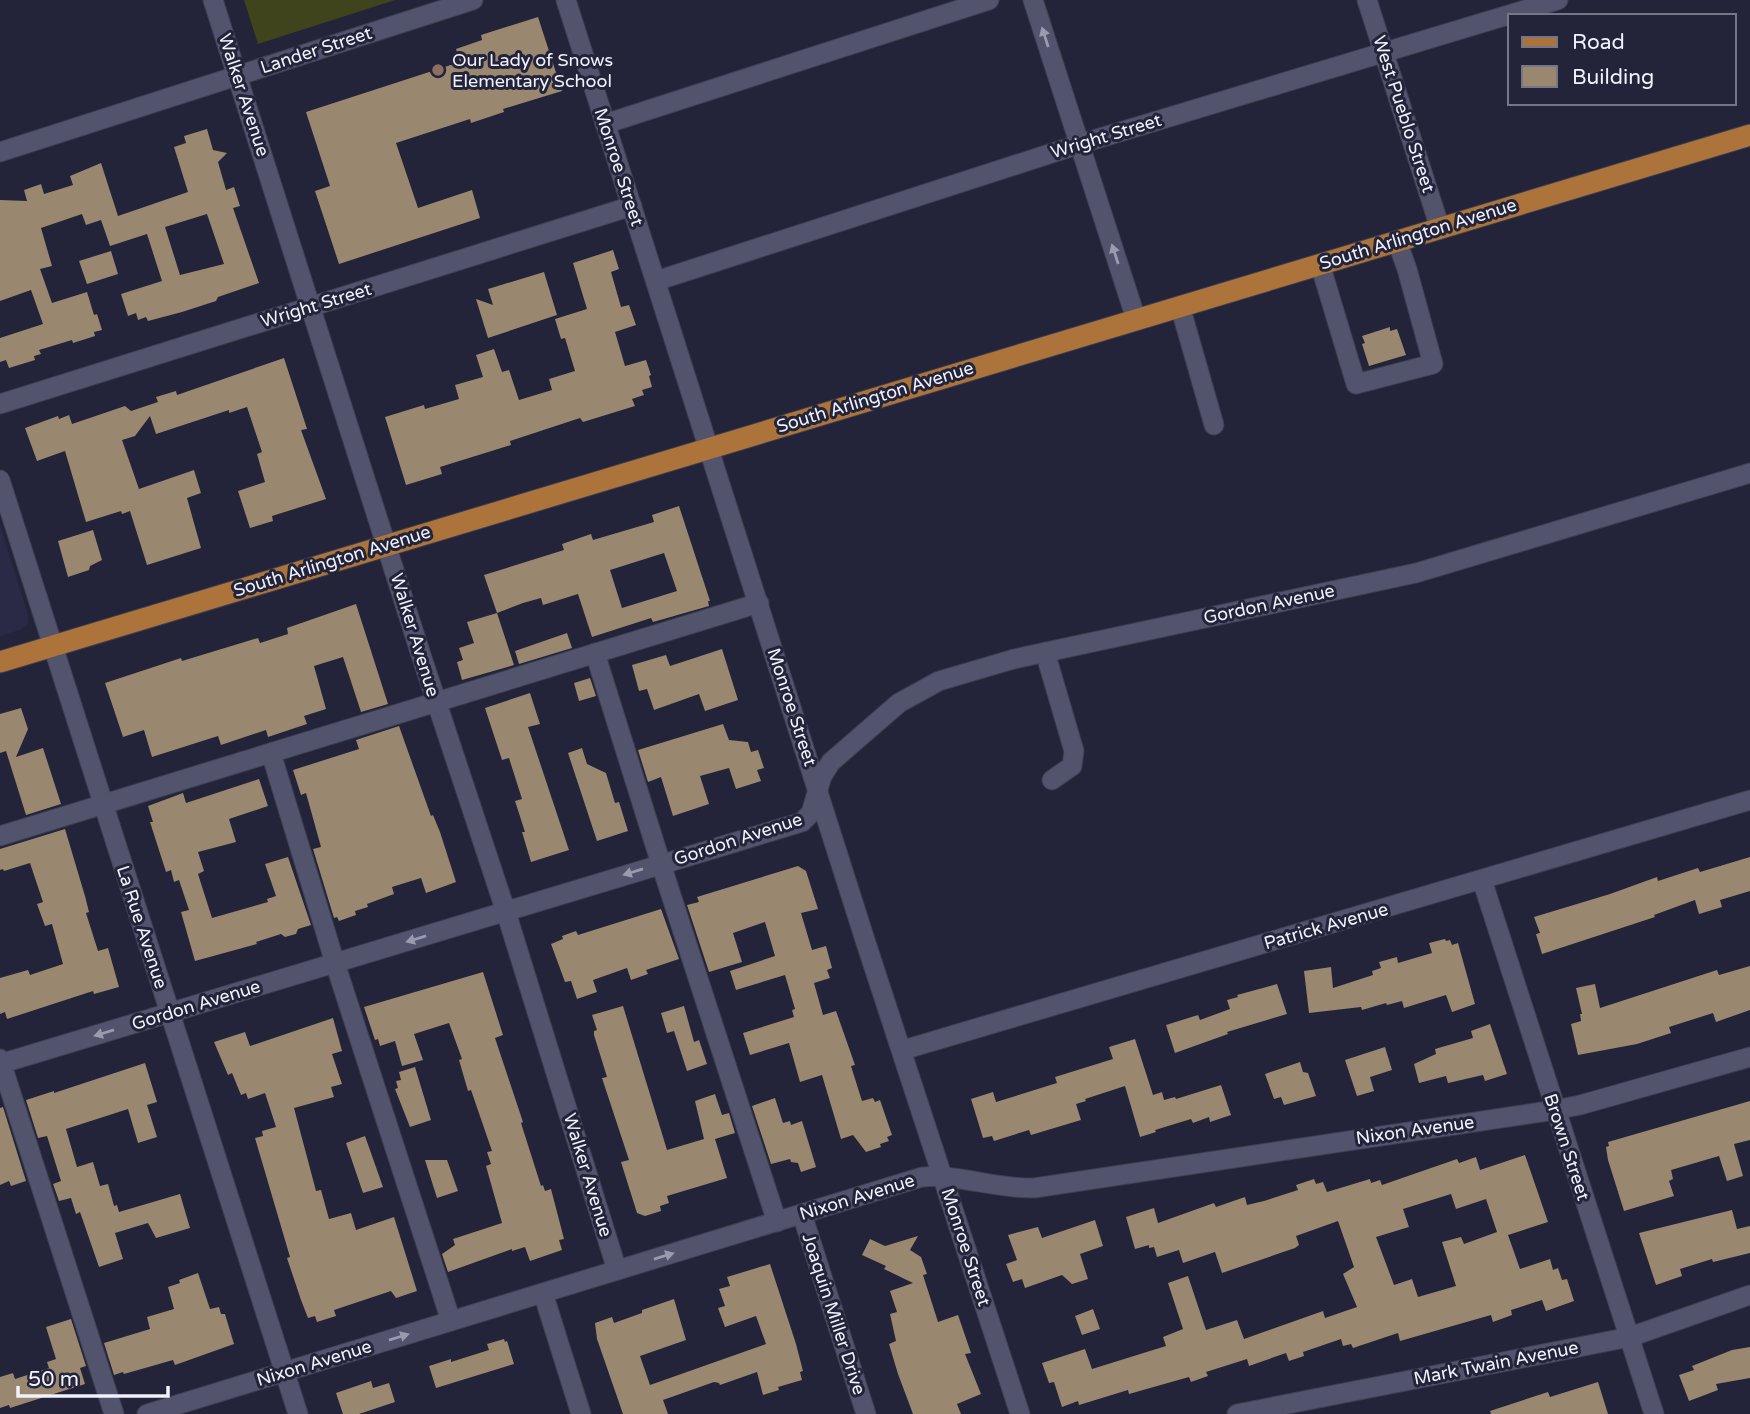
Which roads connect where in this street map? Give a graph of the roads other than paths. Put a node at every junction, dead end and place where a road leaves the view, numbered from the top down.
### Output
1 (213, 0) edge
2 (472, 0) edge
3 (566, 0) edge
4 (989, 0) edge
5 (1033, 0) edge
6 (1367, 0) edge
7 (1558, 0) edge
8 (1511, 14) edge
9 (1508, 15) edge
10 (1384, 52) junction
11 (238, 76) junction
12 (605, 124) junction
13 (1750, 135) edge
14 (1080, 144) junction
15 (0, 152) edge
16 (632, 206) junction
17 (1440, 228) junction
18 (1397, 241) junction
19 (1320, 264) junction
20 (656, 281) junction
21 (1180, 306) junction
22 (312, 307) junction
23 (1136, 319) junction
24 (0, 404) edge
25 (1214, 425) dead end
26 (709, 447) junction
27 (1750, 472) edge
28 (0, 480) edge
29 (387, 545) junction
30 (759, 603) junction
31 (53, 645) junction
32 (1045, 652) junction
33 (595, 653) junction
34 (0, 662) edge
35 (436, 702) junction
36 (271, 753) junction
37 (1052, 780) dead end
38 (818, 788) junction
39 (1750, 800) edge
40 (104, 805) junction
41 (0, 836) edge
42 (661, 864) junction
43 (1482, 880) junction
44 (506, 912) junction
45 (335, 963) junction
46 (170, 1013) junction
47 (903, 1050) junction
48 (1750, 1057) edge
49 (0, 1062) edge
50 (1555, 1110) junction
51 (943, 1177) junction
52 (802, 1214) junction
53 (777, 1222) junction
54 (617, 1270) junction
55 (543, 1293) junction
56 (1750, 1295) edge
57 (451, 1321) junction
58 (1630, 1337) junction
59 (285, 1372) junction
60 (114, 1414) edge
61 (147, 1414) edge
62 (298, 1414) edge
63 (581, 1414) edge
64 (866, 1414) edge
65 (1020, 1414) edge
66 (1237, 1414) edge
67 (1654, 1414) edge

1 - 11 street, Walker Avenue
2 - 11 street, Lander Street
3 - 12 street, Monroe Street
4 - 12 street
14 -> 5 street
6 - 10 street, West Pueblo Street
7 - 8 street, Wright Street
9 - 10 street, Wright Street
10 - 14 street, Wright Street
10 - 17 street, West Pueblo Street
11 - 15 street, Lander Street
11 - 22 street, Walker Avenue
12 - 16 street, Monroe Street
13 - 17 main road, South Arlington Avenue
14 - 20 street, Wright Street
23 -> 14 street
16 - 20 street, Monroe Street
16 - 22 street, Wright Street
17 - 18 main road, South Arlington Avenue
18 - 19 main road, South Arlington Avenue
18 - 19 street
19 - 21 main road, South Arlington Avenue
20 - 26 street, Monroe Street
21 - 23 main road, South Arlington Avenue
21 - 25 street
22 - 24 street, Wright Street
22 - 29 street, Walker Avenue
23 - 26 main road, South Arlington Avenue
26 - 29 main road, South Arlington Avenue
26 - 30 street, Monroe Street
27 - 32 street, Gordon Avenue
28 - 31 street, La Rue Avenue
29 - 31 main road, South Arlington Avenue
29 - 35 street, Walker Avenue
30 - 33 street
30 - 38 street, Monroe Street
31 - 34 main road, South Arlington Avenue
31 - 40 street, La Rue Avenue
32 - 37 street
32 - 38 street, Gordon Avenue
33 - 35 street
33 - 42 street
35 - 36 street
35 - 44 street, Walker Avenue
36 - 40 street
36 - 45 street
38 - 42 street, Gordon Avenue
38 - 47 street, Monroe Street
39 - 43 street, Patrick Avenue
40 - 41 street
40 - 46 street, La Rue Avenue
42 -> 44 street, Gordon Avenue
42 - 53 street
43 - 47 street, Patrick Avenue
43 - 50 street, Brown Street
44 -> 45 street, Gordon Avenue
44 - 54 street, Walker Avenue
45 - 46 street, Gordon Avenue
45 - 57 street
46 -> 49 street, Gordon Avenue
46 - 59 street, La Rue Avenue
47 - 51 street, Monroe Street
48 - 50 street, Nixon Avenue
49 - 60 street
50 - 51 street, Nixon Avenue
50 - 58 street, Brown Street
51 - 52 street, Nixon Avenue
51 - 65 street, Monroe Street
52 - 53 street, Nixon Avenue
52 - 64 street, Joaquin Miller Drive
54 -> 53 street, Nixon Avenue
54 - 55 street, Nixon Avenue
55 - 57 street, Nixon Avenue
55 - 63 street
56 - 58 street, Mark Twain Avenue
59 -> 57 street, Nixon Avenue
58 - 66 street, Mark Twain Avenue
58 - 67 street, Brown Street
59 - 61 street, Nixon Avenue
59 - 62 street, La Rue Avenue

